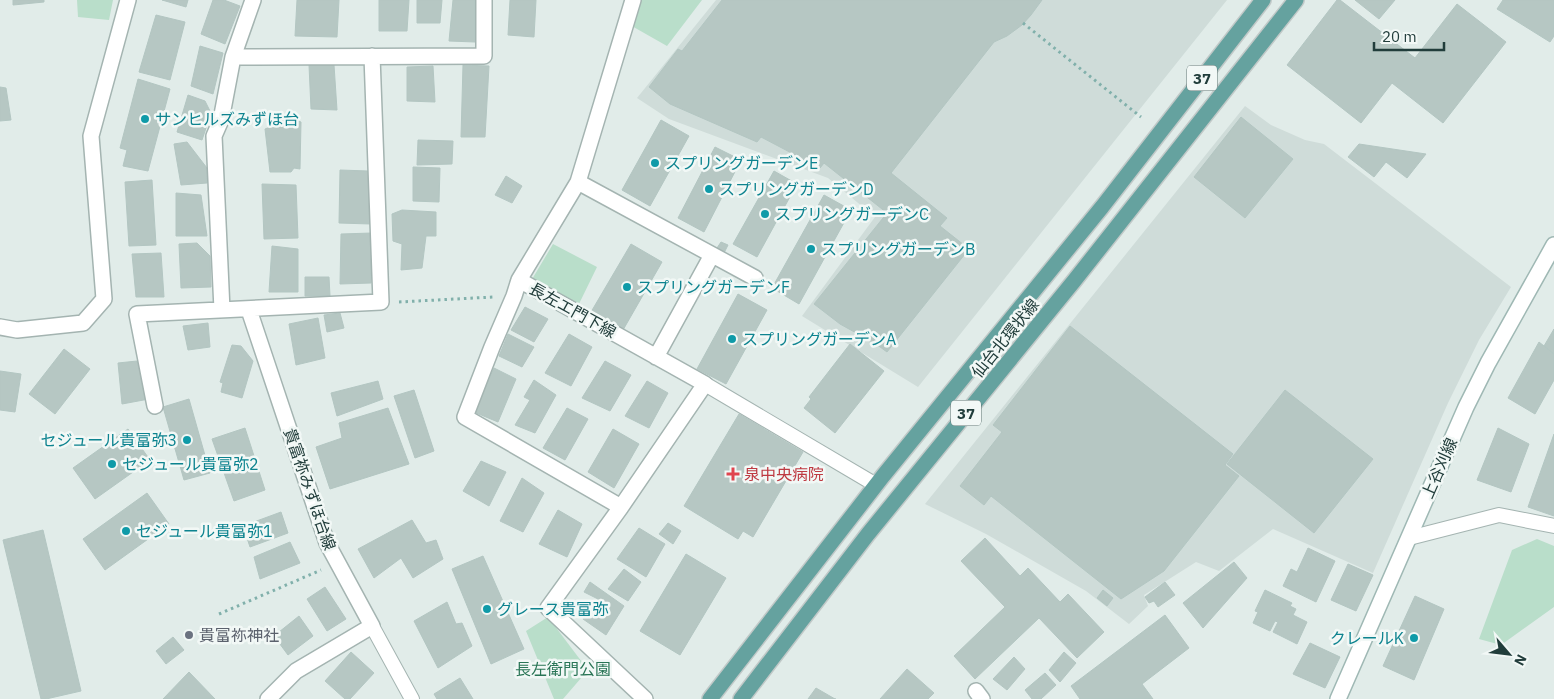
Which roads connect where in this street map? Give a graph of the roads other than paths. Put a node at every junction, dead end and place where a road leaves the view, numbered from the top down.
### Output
1 (128, 0) edge
2 (253, 0) edge
3 (484, 0) edge
4 (633, 0) edge
5 (1263, 0) edge
6 (1296, 0) edge
7 (372, 56) junction
8 (233, 57) junction
9 (578, 182) junction
10 (1554, 245) edge
11 (712, 256) junction
12 (755, 278) dead end
13 (519, 280) junction
14 (222, 310) junction
15 (249, 310) junction
16 (0, 327) edge
17 (656, 357) junction
18 (705, 384) junction
19 (155, 406) dead end
20 (876, 485) junction
21 (621, 507) junction
22 (1554, 526) edge
23 (1409, 538) junction
24 (372, 626) junction
25 (268, 699) edge
26 (412, 699) edge
27 (645, 699) edge
28 (710, 699) edge
29 (741, 699) edge
30 (1338, 699) edge

1 - 16 street
2 - 8 street
3 - 7 street
4 - 9 street
5 - 20 main road, 仙台北環状線 / 37
6 - 29 main road, 仙台北環状線 / 37
7 - 8 street
7 - 15 street
8 - 14 street
9 - 11 street
9 - 13 street
10 - 23 street, 上谷刈線
11 - 12 street
11 - 17 street
13 - 17 street, 長左エ門下線
13 - 21 street, 長左エ門下線
14 - 15 street
14 - 19 street
15 - 24 street, 貴富祢みずほ台線
17 - 18 street, 長左エ門下線
18 - 20 lane
18 - 21 street
20 - 28 main road, 仙台北環状線 / 37
21 - 27 street
22 - 23 lane
23 - 30 street, 上谷刈線
24 - 25 street
24 - 26 lane

